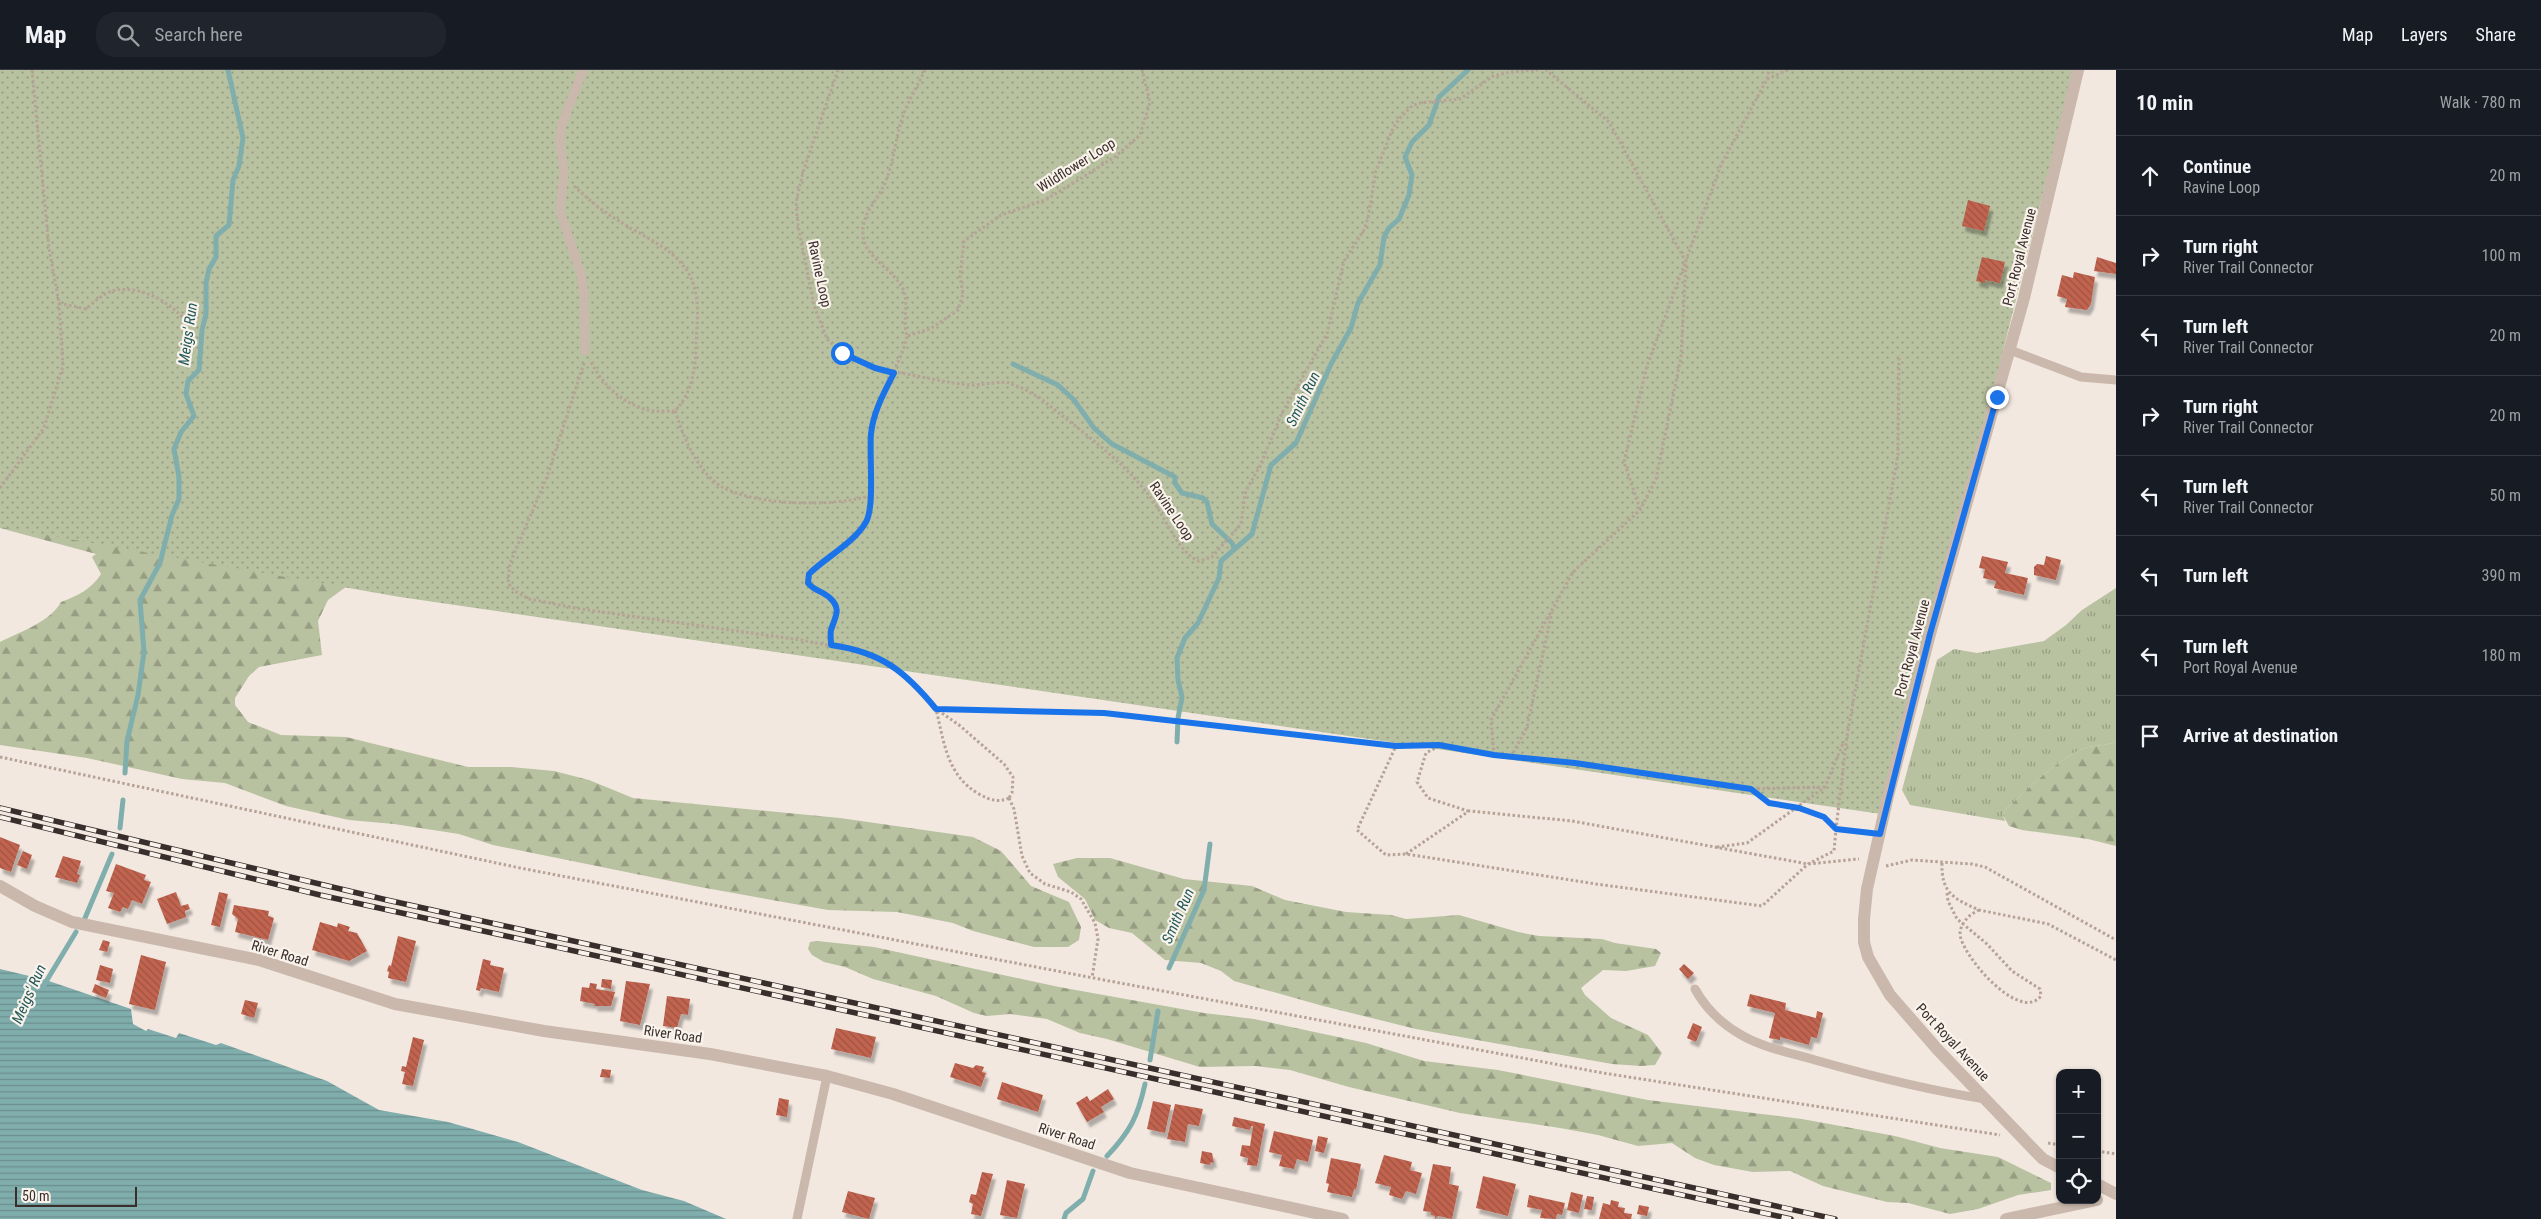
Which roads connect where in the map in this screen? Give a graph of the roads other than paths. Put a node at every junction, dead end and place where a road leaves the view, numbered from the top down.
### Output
1 (583, 70) edge
2 (2078, 70) edge
3 (2010, 350) junction
4 (585, 351) road end
5 (2116, 380) edge
6 (0, 886) edge
7 (1695, 989) dead end
8 (827, 1076) junction
9 (1985, 1099) junction
10 (2056, 1166) edge
11 (2101, 1186) edge
12 (2116, 1194) edge
13 (2116, 1199) edge
14 (2101, 1200) edge
15 (2078, 1204) edge
16 (797, 1219) edge
17 (1343, 1219) edge
18 (2006, 1219) edge

1 - 4 lane
2 - 3 street, Port Royal Avenue
3 - 5 lane
3 - 9 street, Port Royal Avenue
6 - 8 street, River Road
7 - 9 lane
8 - 16 lane
8 - 17 street, River Road
9 - 10 street, Port Royal Avenue
11 - 12 street
13 - 14 street
15 - 18 street

